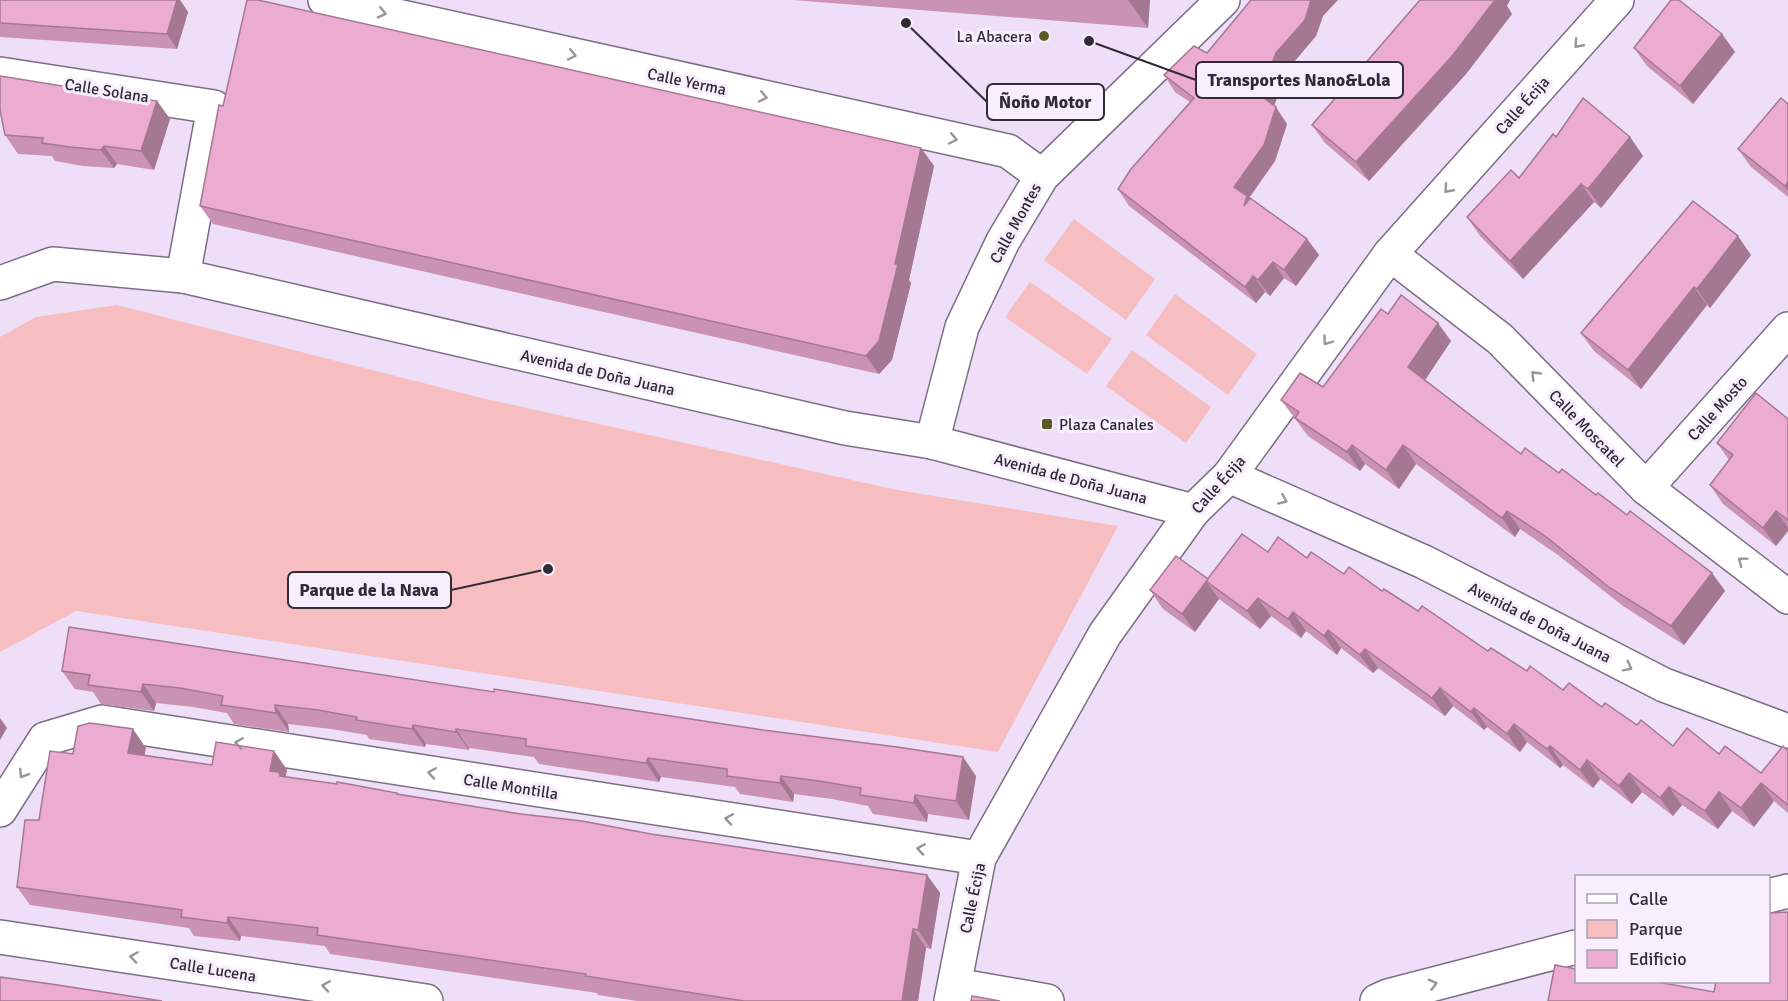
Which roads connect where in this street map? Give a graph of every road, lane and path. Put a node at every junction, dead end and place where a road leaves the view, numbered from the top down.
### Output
1 (325, 0) edge
2 (1223, 0) edge
3 (1617, 0) edge
4 (0, 74) edge
5 (1042, 176) junction
6 (1390, 254) junction
7 (183, 276) junction
8 (0, 283) edge
9 (1788, 329) edge
10 (932, 442) junction
11 (1230, 476) junction
12 (1646, 488) junction
13 (1193, 511) junction
14 (1788, 597) edge
15 (1788, 731) edge
16 (0, 810) edge
17 (979, 858) junction
18 (1788, 891) edge
19 (1770, 896) edge
20 (0, 937) edge
21 (1575, 946) edge
22 (953, 993) edge
23 (426, 1001) edge
24 (1047, 1001) edge
25 (1377, 1001) edge

1 -> 5 street, Calle Yerma
2 - 5 street, Calle Montes
3 -> 6 street, Calle Écija
4 - 7 street, Calle Solana
5 - 10 street, Calle Montes
6 -> 11 street, Calle Écija
12 -> 6 street, Calle Moscatel
7 - 8 street, Avenida de Doña Juana
7 - 10 street, Avenida de Doña Juana
9 - 12 street, Calle Mosto
10 - 13 street, Avenida de Doña Juana
11 - 13 street, Calle Écija
11 -> 15 street, Avenida de Doña Juana
14 -> 12 street, Calle Moscatel
13 - 17 street, Calle Écija
17 -> 16 street, Calle Montilla
17 - 22 street, Calle Écija
18 - 19 street
23 -> 20 street, Calle Lucena
25 -> 21 street
22 - 24 street

